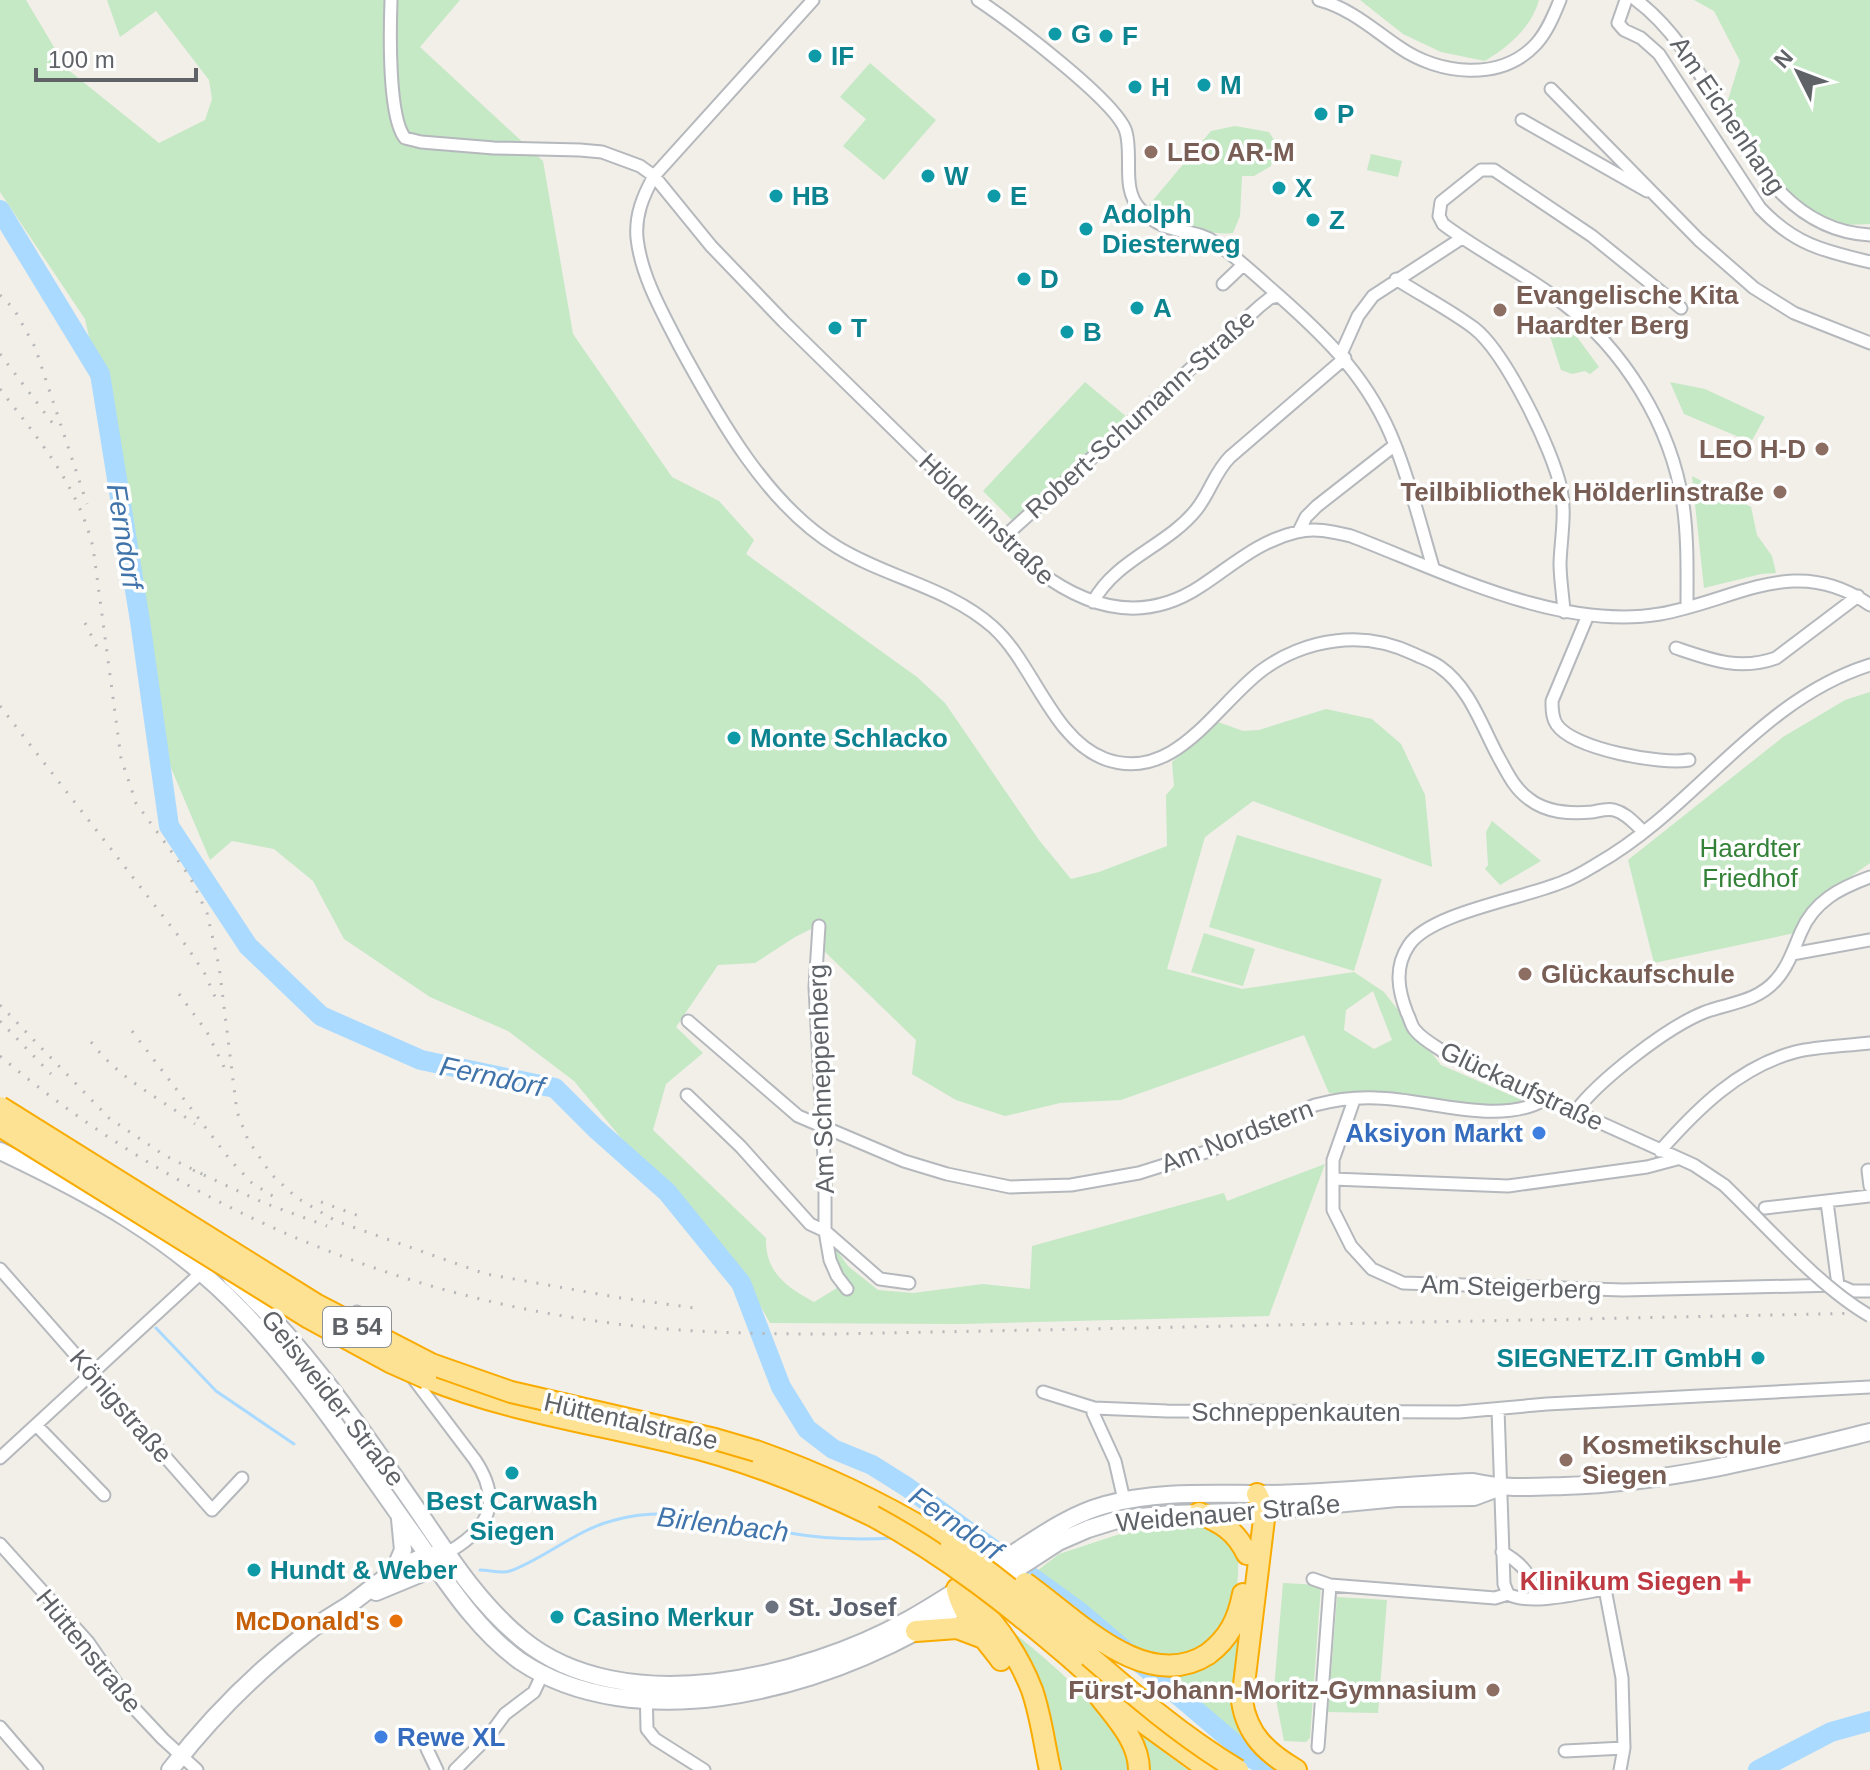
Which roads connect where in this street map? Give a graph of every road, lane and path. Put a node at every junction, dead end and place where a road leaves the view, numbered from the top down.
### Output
1 (391, 0) edge
2 (813, 0) edge
3 (978, 0) edge
4 (1319, 0) edge
5 (1560, 0) edge
6 (1626, 0) edge
7 (1636, 0) edge
8 (1551, 89) dead end
9 (1522, 120) dead end
10 (654, 176) junction
11 (1661, 199) junction
12 (1870, 235) edge
13 (1462, 238) junction
14 (1870, 262) edge
15 (1243, 265) junction
16 (1396, 279) junction
17 (1223, 284) dead end
18 (1279, 296) junction
19 (1681, 308) dead end
20 (1870, 343) edge
21 (1343, 356) junction
22 (1395, 445) junction
23 (1299, 531) junction
24 (1004, 537) junction
25 (1433, 567) junction
26 (1858, 596) junction
27 (1093, 602) junction
28 (1870, 605) edge
29 (1687, 607) junction
30 (1564, 612) junction
31 (1588, 615) junction
32 (1676, 648) dead end
33 (1870, 665) edge
34 (1689, 760) dead end
35 (1643, 831) junction
36 (1870, 877) edge
37 (819, 926) dead end
38 (1870, 940) edge
39 (1792, 954) junction
40 (688, 1021) dead end
41 (1870, 1043) edge
42 (687, 1095) dead end
43 (1354, 1100) junction
44 (1544, 1100) junction
45 (0, 1107) edge
46 (1575, 1112) junction
47 (0, 1126) edge
48 (822, 1126) junction
49 (0, 1133) edge
50 (0, 1151) edge
51 (1660, 1151) junction
52 (1678, 1158) junction
53 (1868, 1170) dead end
54 (1333, 1179) junction
55 (1870, 1186) edge
56 (1870, 1196) edge
57 (1827, 1202) junction
58 (1765, 1208) dead end
59 (825, 1231) junction
60 (0, 1269) edge
61 (202, 1272) junction
62 (909, 1283) dead end
63 (1838, 1285) junction
64 (847, 1289) dead end
65 (1870, 1291) edge
66 (357, 1312) dead end
67 (1870, 1316) edge
68 (93, 1373) junction
69 (1870, 1387) edge
70 (1043, 1392) dead end
71 (1094, 1408) junction
72 (1498, 1409) junction
73 (37, 1426) junction
74 (1870, 1432) edge
75 (0, 1458) edge
76 (242, 1478) dead end
77 (1499, 1488) junction
78 (104, 1495) dead end
79 (1124, 1500) junction
80 (1257, 1506) junction
81 (1199, 1513) junction
82 (400, 1516) junction
83 (0, 1544) edge
84 (951, 1545) junction
85 (1502, 1552) junction
86 (447, 1553) junction
87 (1027, 1553) junction
88 (1247, 1554) junction
89 (432, 1561) junction
90 (394, 1571) junction
91 (1313, 1579) dead end
92 (1330, 1585) junction
93 (1508, 1594) junction
94 (963, 1597) junction
95 (1535, 1598) junction
96 (349, 1604) junction
97 (916, 1631) junction
98 (986, 1639) junction
99 (1073, 1660) junction
100 (543, 1673) junction
101 (645, 1692) junction
102 (0, 1727) edge
103 (1318, 1747) dead end
104 (1624, 1748) junction
105 (427, 1749) dead end
106 (1565, 1751) dead end
107 (182, 1754) junction
108 (1139, 1768) edge
109 (37, 1770) edge
110 (170, 1770) edge
111 (197, 1770) edge
112 (437, 1770) edge
113 (455, 1770) edge
114 (704, 1770) edge
115 (1037, 1770) edge
116 (1050, 1770) edge
117 (1209, 1770) edge
118 (1238, 1770) edge
119 (1296, 1770) edge
120 (1620, 1770) edge

1 - 10 street
2 - 10 street
3 - 15 street
4 - 5 street
6 - 14 street
7 - 12 street, Am Eichenhang
8 - 11 street
9 - 11 street
10 - 24 street, Hölderlinstraße
10 - 35 street
11 - 20 street
13 - 16 street
13 - 19 street
13 - 29 street
15 - 17 street
15 - 18 street
16 - 21 street
16 - 30 street
18 - 21 street
18 - 24 street, Robert-Schumann-Straße
21 - 22 street
21 - 27 street
22 - 23 street
22 - 25 street
23 - 25 street, Hölderlinstraße
23 - 27 street, Hölderlinstraße
24 - 27 street, Hölderlinstraße
25 - 30 street, Hölderlinstraße
26 - 28 street, Hölderlinstraße
26 - 29 street, Hölderlinstraße
26 - 32 street
29 - 31 street, Hölderlinstraße
30 - 31 street, Hölderlinstraße
31 - 34 street
33 - 35 street, Glückaufstraße
35 - 44 street, Glückaufstraße
36 - 39 street
37 - 48 street, Am Schneppenberg
38 - 39 street
39 - 46 street
40 - 48 street, Am Nordstern
41 - 51 street
42 - 59 street, Am Schneppenberg
43 - 44 street, Am Nordstern
43 - 48 street, Am Nordstern
43 - 54 street, Am Steigerberg
44 - 46 street, Glückaufstraße
45 - 84 highway, Hüttentalstraße / B 54, bridge
46 - 51 street, Glückaufstraße
47 - 99 highway, Hüttentalstraße / B 54, bridge
48 - 59 street, Am Schneppenberg
49 - 86 main road, Geisweider Straße
50 - 61 main road, Geisweider Straße
51 - 52 street, Glückaufstraße
52 - 54 street
52 - 67 street, Glückaufstraße, bridge
53 - 55 street
54 - 63 street, Am Steigerberg
56 - 57 street
57 - 58 street
57 - 63 street
59 - 62 street, Am Schneppenberg
59 - 64 street, Am Schneppenberg
60 - 68 street, Königstraße
61 - 68 street
61 - 82 main road, Geisweider Straße
63 - 65 street, Am Steigerberg
66 - 86 street
68 - 73 street
68 - 76 street, Königstraße
69 - 72 street, Schneppenkauten
70 - 71 street, Schneppenkauten
71 - 72 street, Schneppenkauten
71 - 79 street
72 - 77 street
73 - 75 street
73 - 78 street
74 - 77 main road, Weidenauer Straße
77 - 80 main road, Weidenauer Straße
77 - 85 street
79 - 80 main road, Weidenauer Straße
79 - 87 main road, Weidenauer Straße
80 - 81 main road, Weidenauer Straße
80 - 88 highway
80 - 119 highway
81 - 87 main road, Weidenauer Straße
81 - 88 highway
82 - 89 main road, Geisweider Straße
82 - 90 main road
83 - 107 street, Hüttenstraße
84 - 88 highway, bridge
84 - 118 highway, Hüttentalstraße / B 54, bridge
85 - 93 street
85 - 95 street
86 - 89 main road
86 - 101 main road, Weidenauer Straße
87 - 94 main road, Weidenauer Straße
89 - 90 main road
89 - 96 main road
89 - 100 main road, Weidenauer Straße
90 - 96 main road
91 - 92 street
92 - 93 street
92 - 103 street
93 - 95 street
94 - 97 main road, Weidenauer Straße
94 - 98 highway
94 - 101 main road, Weidenauer Straße
94 - 116 highway
95 - 104 street
96 - 107 main road
97 - 98 highway
97 - 101 main road, Weidenauer Straße
98 - 115 highway
99 - 108 highway
99 - 117 highway, Hüttentalstraße / B 54
100 - 101 main road, Weidenauer Straße
100 - 113 street
101 - 114 street
102 - 109 street
104 - 106 street
104 - 120 street
105 - 112 street
107 - 110 main road
107 - 111 street, Hüttenstraße

